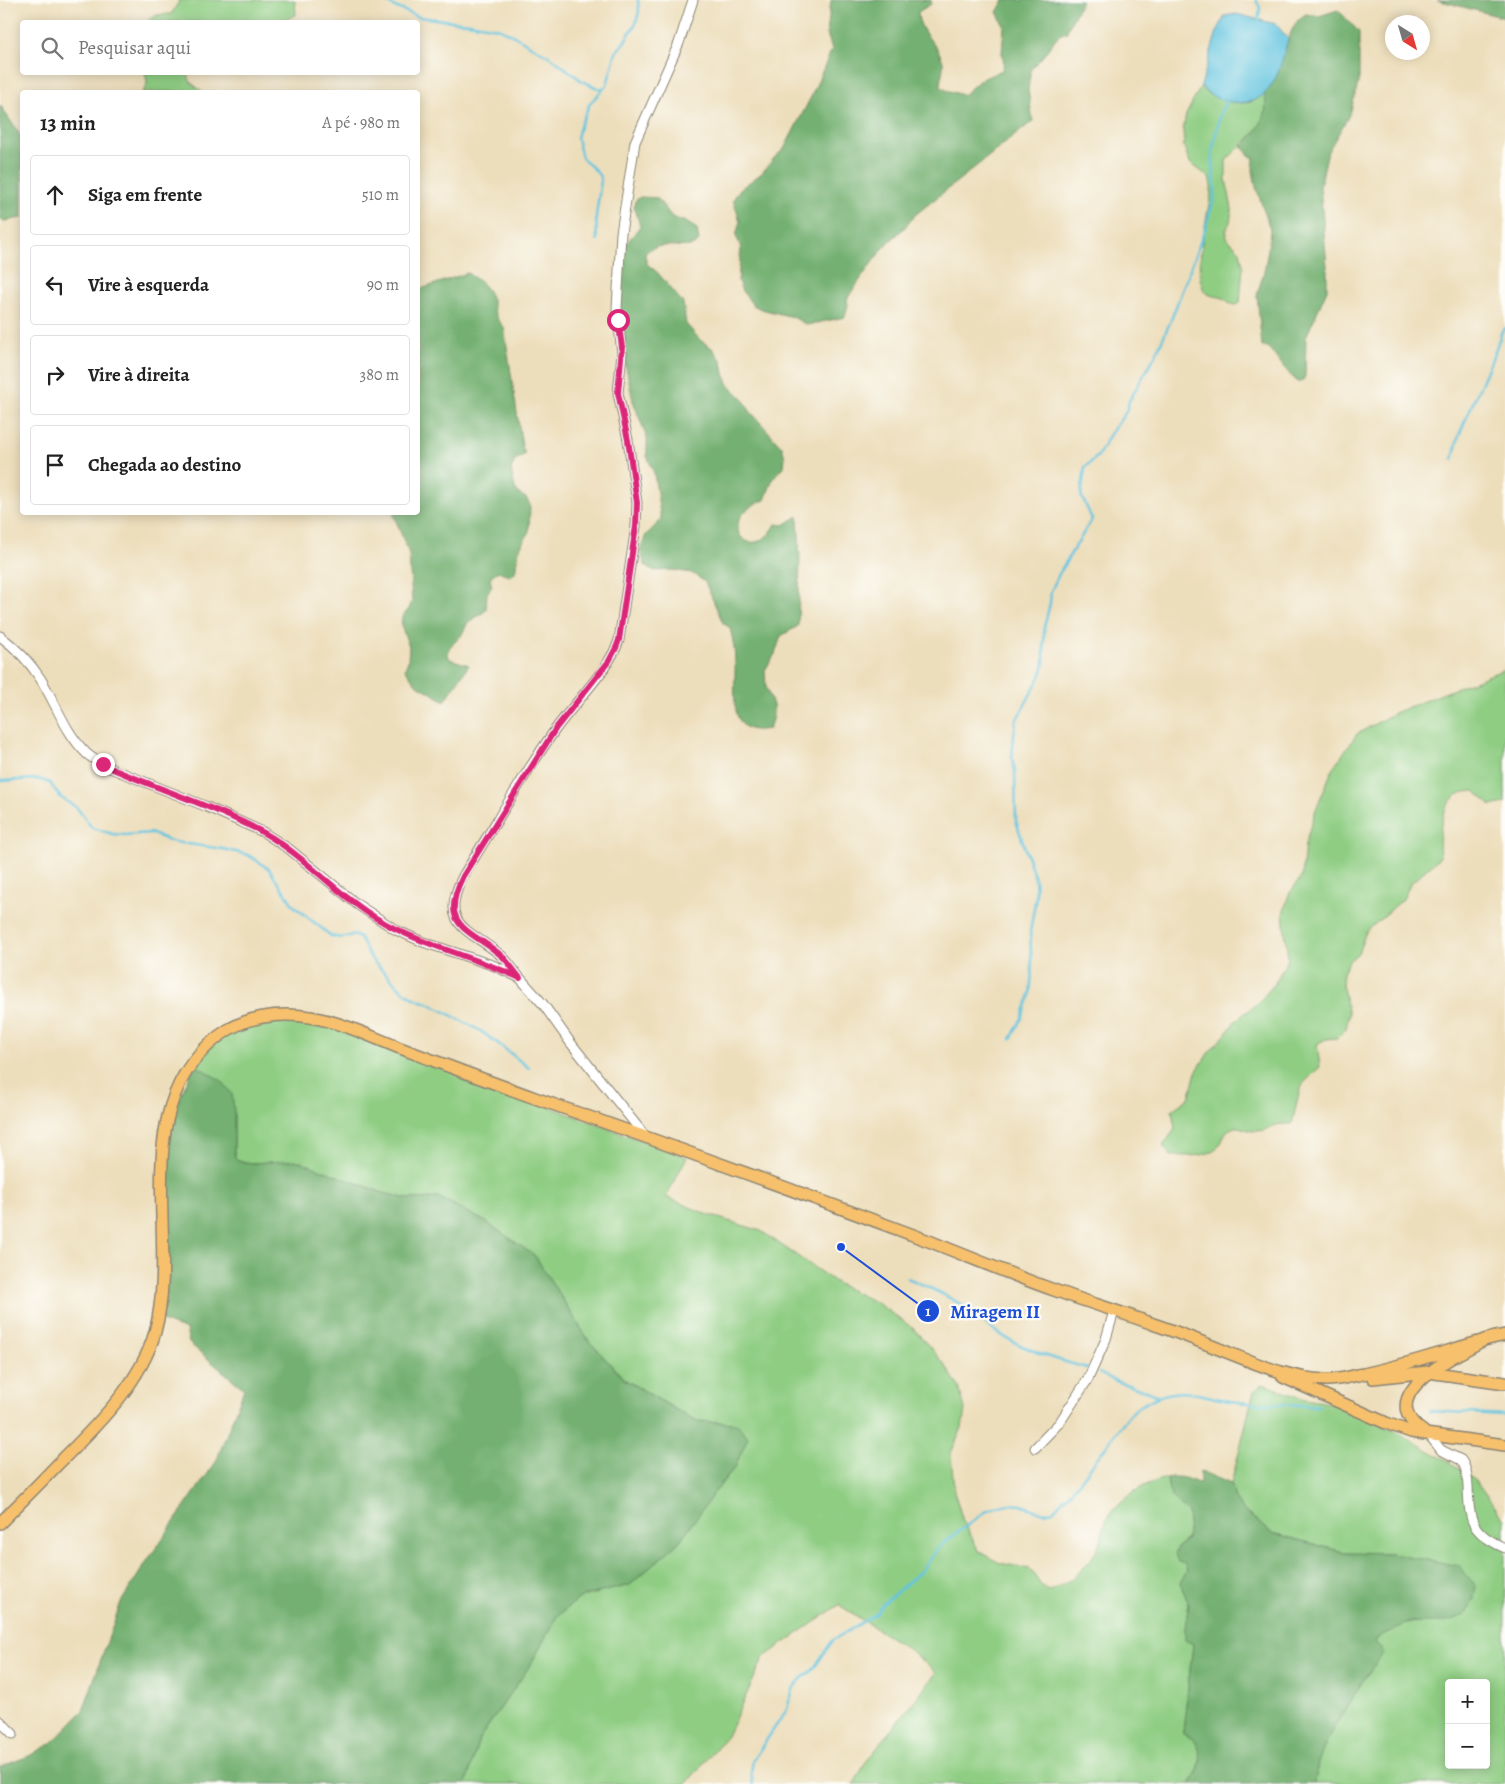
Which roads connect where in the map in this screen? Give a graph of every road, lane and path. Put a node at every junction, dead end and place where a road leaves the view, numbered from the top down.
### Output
1 (693, 0) edge
2 (0, 636) edge
3 (520, 978) junction
4 (645, 1136) junction
5 (1114, 1311) junction
6 (1505, 1334) edge
7 (1482, 1341) junction
8 (1261, 1366) junction
9 (1428, 1372) junction
10 (1329, 1381) junction
11 (1505, 1383) edge
12 (1430, 1436) junction
13 (1505, 1445) edge
14 (1035, 1448) dead end
15 (0, 1523) edge
16 (1505, 1548) edge
17 (0, 1721) edge
18 (13, 1734) dead end

1 - 3 street
2 - 3 street
3 - 4 street
4 - 5 main road
4 - 15 main road
5 - 8 main road
5 - 14 street
6 - 7 main road
7 - 9 main road
7 - 10 main road
8 - 10 main road
8 - 12 main road
9 - 10 main road
9 - 11 main road
9 - 12 main road
12 - 13 main road
12 - 16 street
17 - 18 street

